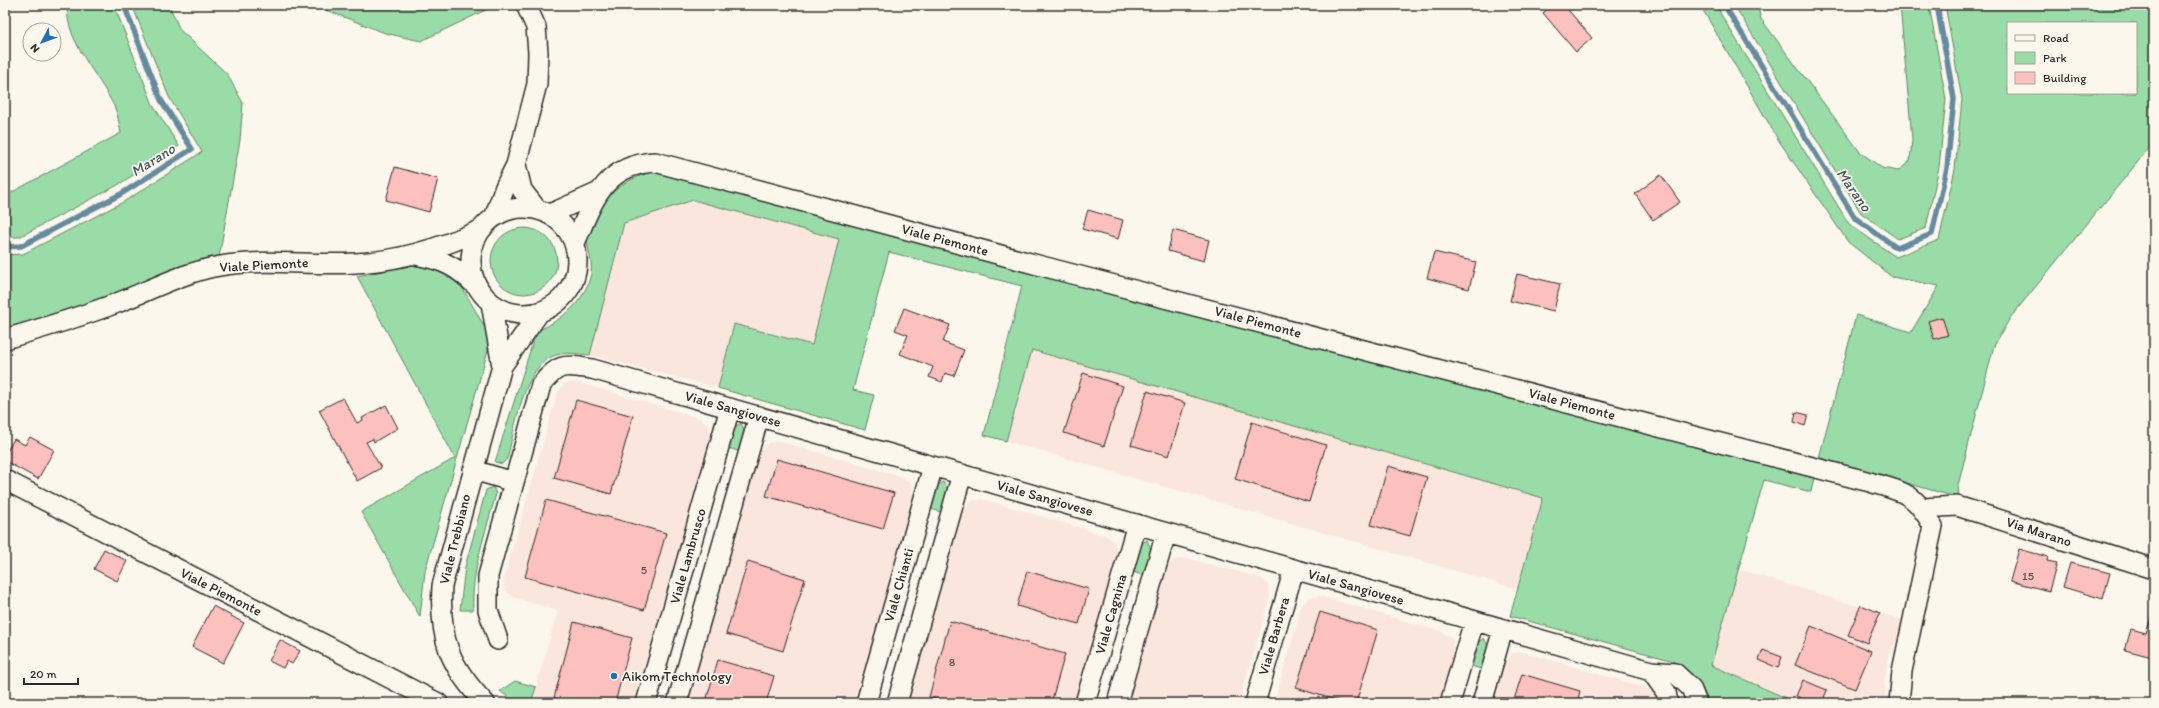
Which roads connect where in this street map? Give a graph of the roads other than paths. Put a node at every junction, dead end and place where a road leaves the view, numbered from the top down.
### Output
1 (526, 5) edge
2 (516, 165) junction
3 (597, 193) junction
4 (543, 211) junction
5 (495, 215) junction
6 (480, 230) junction
7 (575, 243) junction
8 (415, 255) junction
9 (477, 287) junction
10 (491, 303) junction
11 (539, 313) junction
12 (5, 339) edge
13 (502, 366) junction
14 (730, 408) junction
15 (759, 416) junction
16 (933, 466) junction
17 (473, 470) junction
18 (962, 474) junction
19 (5, 480) edge
20 (514, 482) junction
21 (1923, 508) junction
22 (1137, 524) junction
23 (1166, 533) junction
24 (1294, 569) junction
25 (2154, 569) edge
26 (1474, 621) junction
27 (1503, 629) junction
28 (498, 640) dead end
29 (1651, 671) junction
30 (438, 703) edge
31 (485, 703) edge
32 (646, 703) edge
33 (677, 703) edge
34 (866, 703) edge
35 (897, 703) edge
36 (1085, 703) edge
37 (1117, 703) edge
38 (1255, 703) edge
39 (1450, 703) edge
40 (1482, 703) edge
41 (1668, 703) edge
42 (1697, 703) edge
43 (1899, 703) edge

1 - 2 street
2 - 4 street
2 - 5 street
3 - 4 street, Viale Piemonte
3 - 7 street, Viale Piemonte
3 - 21 street, Viale Piemonte
4 - 5 street
4 - 7 street
5 - 6 street
6 - 8 street, Viale Piemonte
6 - 9 street
7 - 11 street
8 - 9 street, Viale Piemonte
8 - 12 street, Viale Piemonte
9 - 10 street
10 - 11 street
10 - 13 street, Viale Trebbiano
11 - 13 street, Viale Trebbiano
13 - 17 street, Viale Trebbiano
14 - 15 street, Viale Sangiovese
14 - 20 street, Viale Sangiovese
14 - 32 street, Viale Lambrusco
15 - 16 street, Viale Sangiovese
15 - 33 street
16 - 18 street, Viale Sangiovese
16 - 34 street, Viale Chianti
17 - 20 street
17 - 31 street, Viale Trebbiano
18 - 22 street, Viale Sangiovese
18 - 35 street
19 - 30 street, Viale Piemonte
20 - 28 street, Viale Sangiovese
21 - 25 street, Via Marano
21 - 43 street, Viale Piemonte
22 - 23 street, Viale Sangiovese
22 - 36 street, Viale Cagnina
23 - 24 street, Viale Sangiovese
23 - 37 street
24 - 26 street, Viale Sangiovese
24 - 38 street, Viale Barbera
26 - 27 street, Viale Sangiovese
26 - 39 street
27 - 29 street, Viale Sangiovese
27 - 40 street
29 - 41 street
29 - 42 street, Viale Sangiovese

